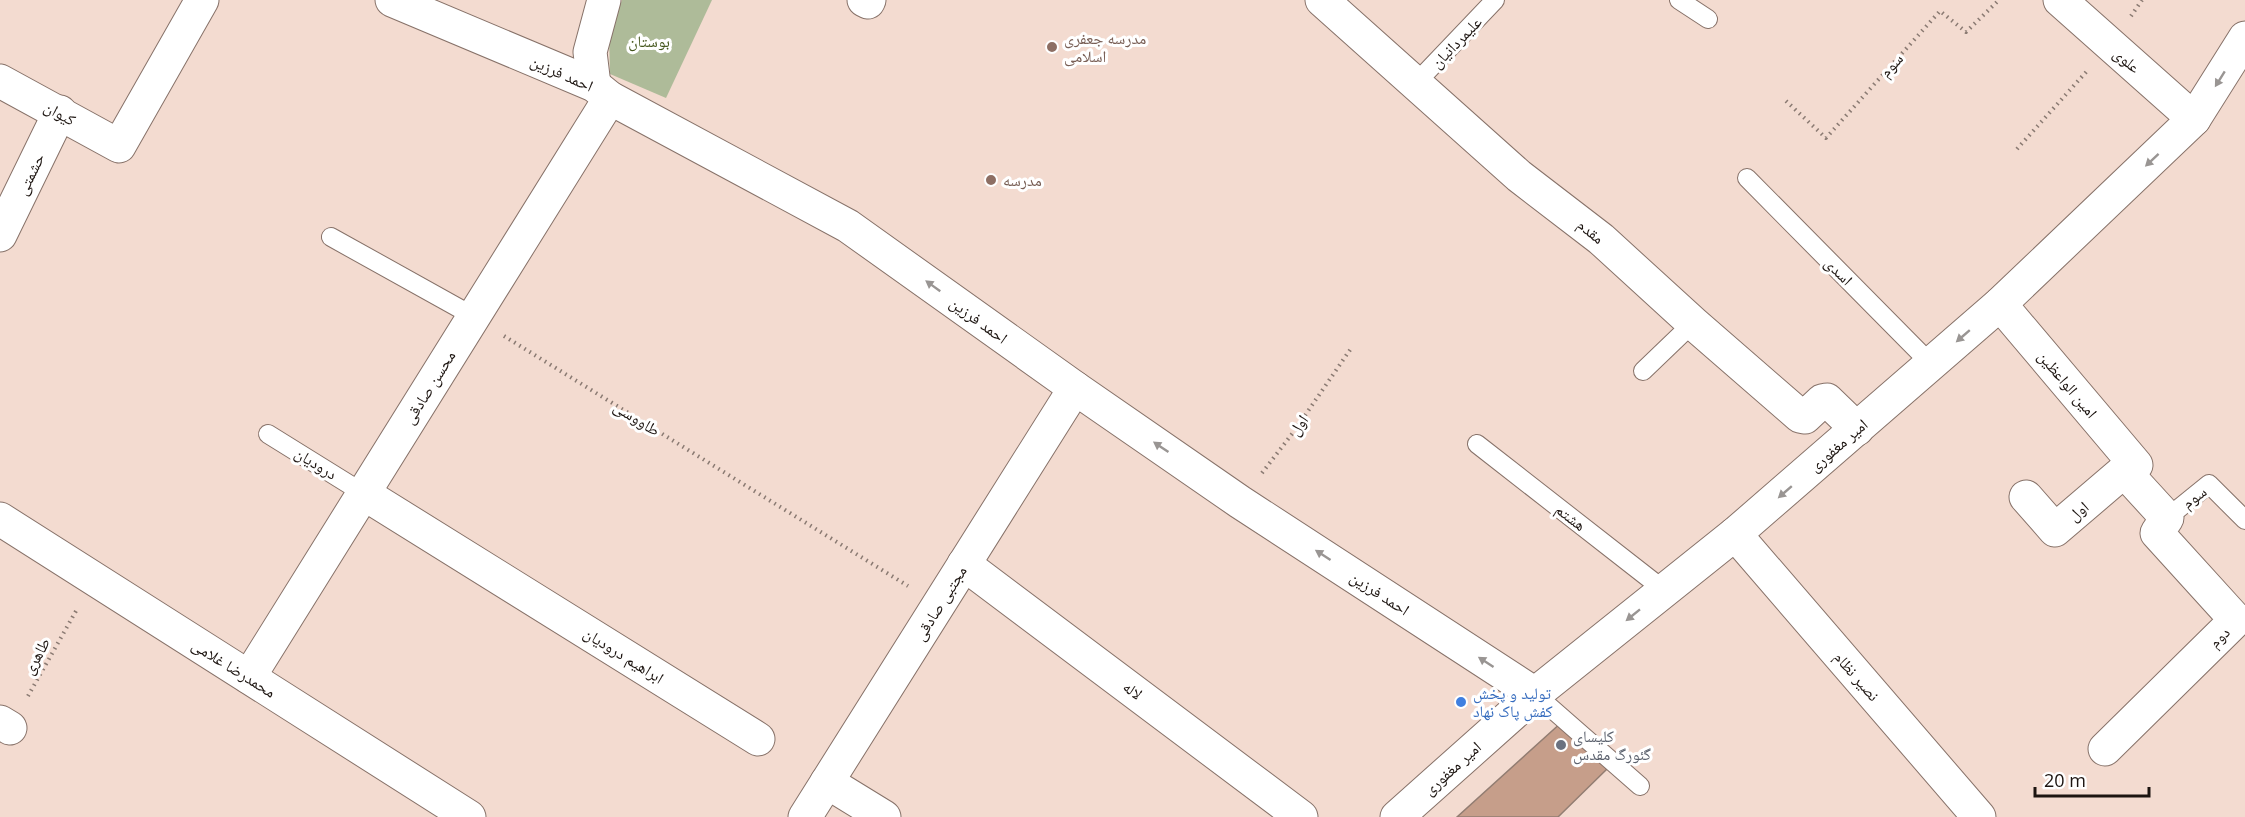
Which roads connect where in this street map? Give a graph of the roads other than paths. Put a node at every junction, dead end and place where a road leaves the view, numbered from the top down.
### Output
1 (202, 0) edge
2 (392, 0) edge
3 (604, 0) edge
4 (864, 0) edge
5 (869, 0) edge
6 (1322, 0) edge
7 (1495, 0) edge
8 (1679, 0) edge
9 (2060, 0) edge
10 (1708, 19) dead end
11 (2245, 38) edge
12 (0, 81) edge
13 (1415, 84) junction
14 (602, 92) junction
15 (60, 112) junction
16 (2194, 120) junction
17 (1747, 178) dead end
18 (0, 235) edge
19 (331, 237) dead end
20 (2000, 304) junction
21 (472, 316) junction
22 (1693, 323) junction
23 (1931, 364) junction
24 (1643, 371) dead end
25 (1075, 388) junction
26 (1857, 429) junction
27 (268, 434) dead end
28 (1477, 444) dead end
29 (2130, 468) junction
30 (363, 493) junction
31 (2026, 497) dead end
32 (2167, 518) junction
33 (0, 519) edge
34 (2245, 520) edge
35 (1735, 534) junction
36 (964, 564) junction
37 (1664, 590) junction
38 (249, 677) junction
39 (1535, 694) junction
40 (758, 739) dead end
41 (2105, 749) dead end
42 (827, 782) junction
43 (1640, 786) dead end
44 (469, 817) edge
45 (805, 817) edge
46 (884, 817) edge
47 (1301, 817) edge
48 (1397, 817) edge
49 (1979, 817) edge

1 - 15 street, کیوان
2 - 14 street, احمد فرزین
3 - 14 street
4 - 5 street
6 - 13 street, مقدم
7 - 13 lane, علیمردانیان
8 - 10 lane
9 - 16 street, علوی
11 -> 16 street, امیر مغفوری
12 - 15 street, کیوان
13 - 22 street, مقدم
14 - 21 street, محسن صادقی
25 -> 14 street, احمد فرزین
15 - 18 street, حشمتی
16 -> 20 street, امیر مغفوری
17 - 23 lane, اسدی
19 - 21 lane
20 -> 23 street, امیر مغفوری
20 - 29 street, امین الواعظین
21 - 30 street, محسن صادقی
22 - 24 lane
22 - 26 street, مقدم
23 - 26 street, امیر مغفوری
25 - 36 street, مجتبی صادقی
39 -> 25 street, احمد فرزین
26 -> 35 street, امیر مغفوری
27 - 30 lane, درودیان
28 - 37 lane, هشتم
29 - 31 street, اول
29 - 32 street, امین الواعظین
30 - 38 street, محسن صادقی
30 - 40 street, ابراهیم درودیان
32 - 34 lane, سوم
32 - 41 street, دوم
33 - 38 street, محمدرضا غلامی
35 - 37 street, امیر مغفوری
35 - 49 street, نصیر نظام
36 - 42 street, مجتبی صادقی
36 - 47 street, لاله
37 -> 39 street, امیر مغفوری
38 - 44 street, محمدرضا غلامی
39 - 43 lane
39 - 48 street, امیر مغفوری
42 - 45 street, مجتبی صادقی
42 - 46 street

